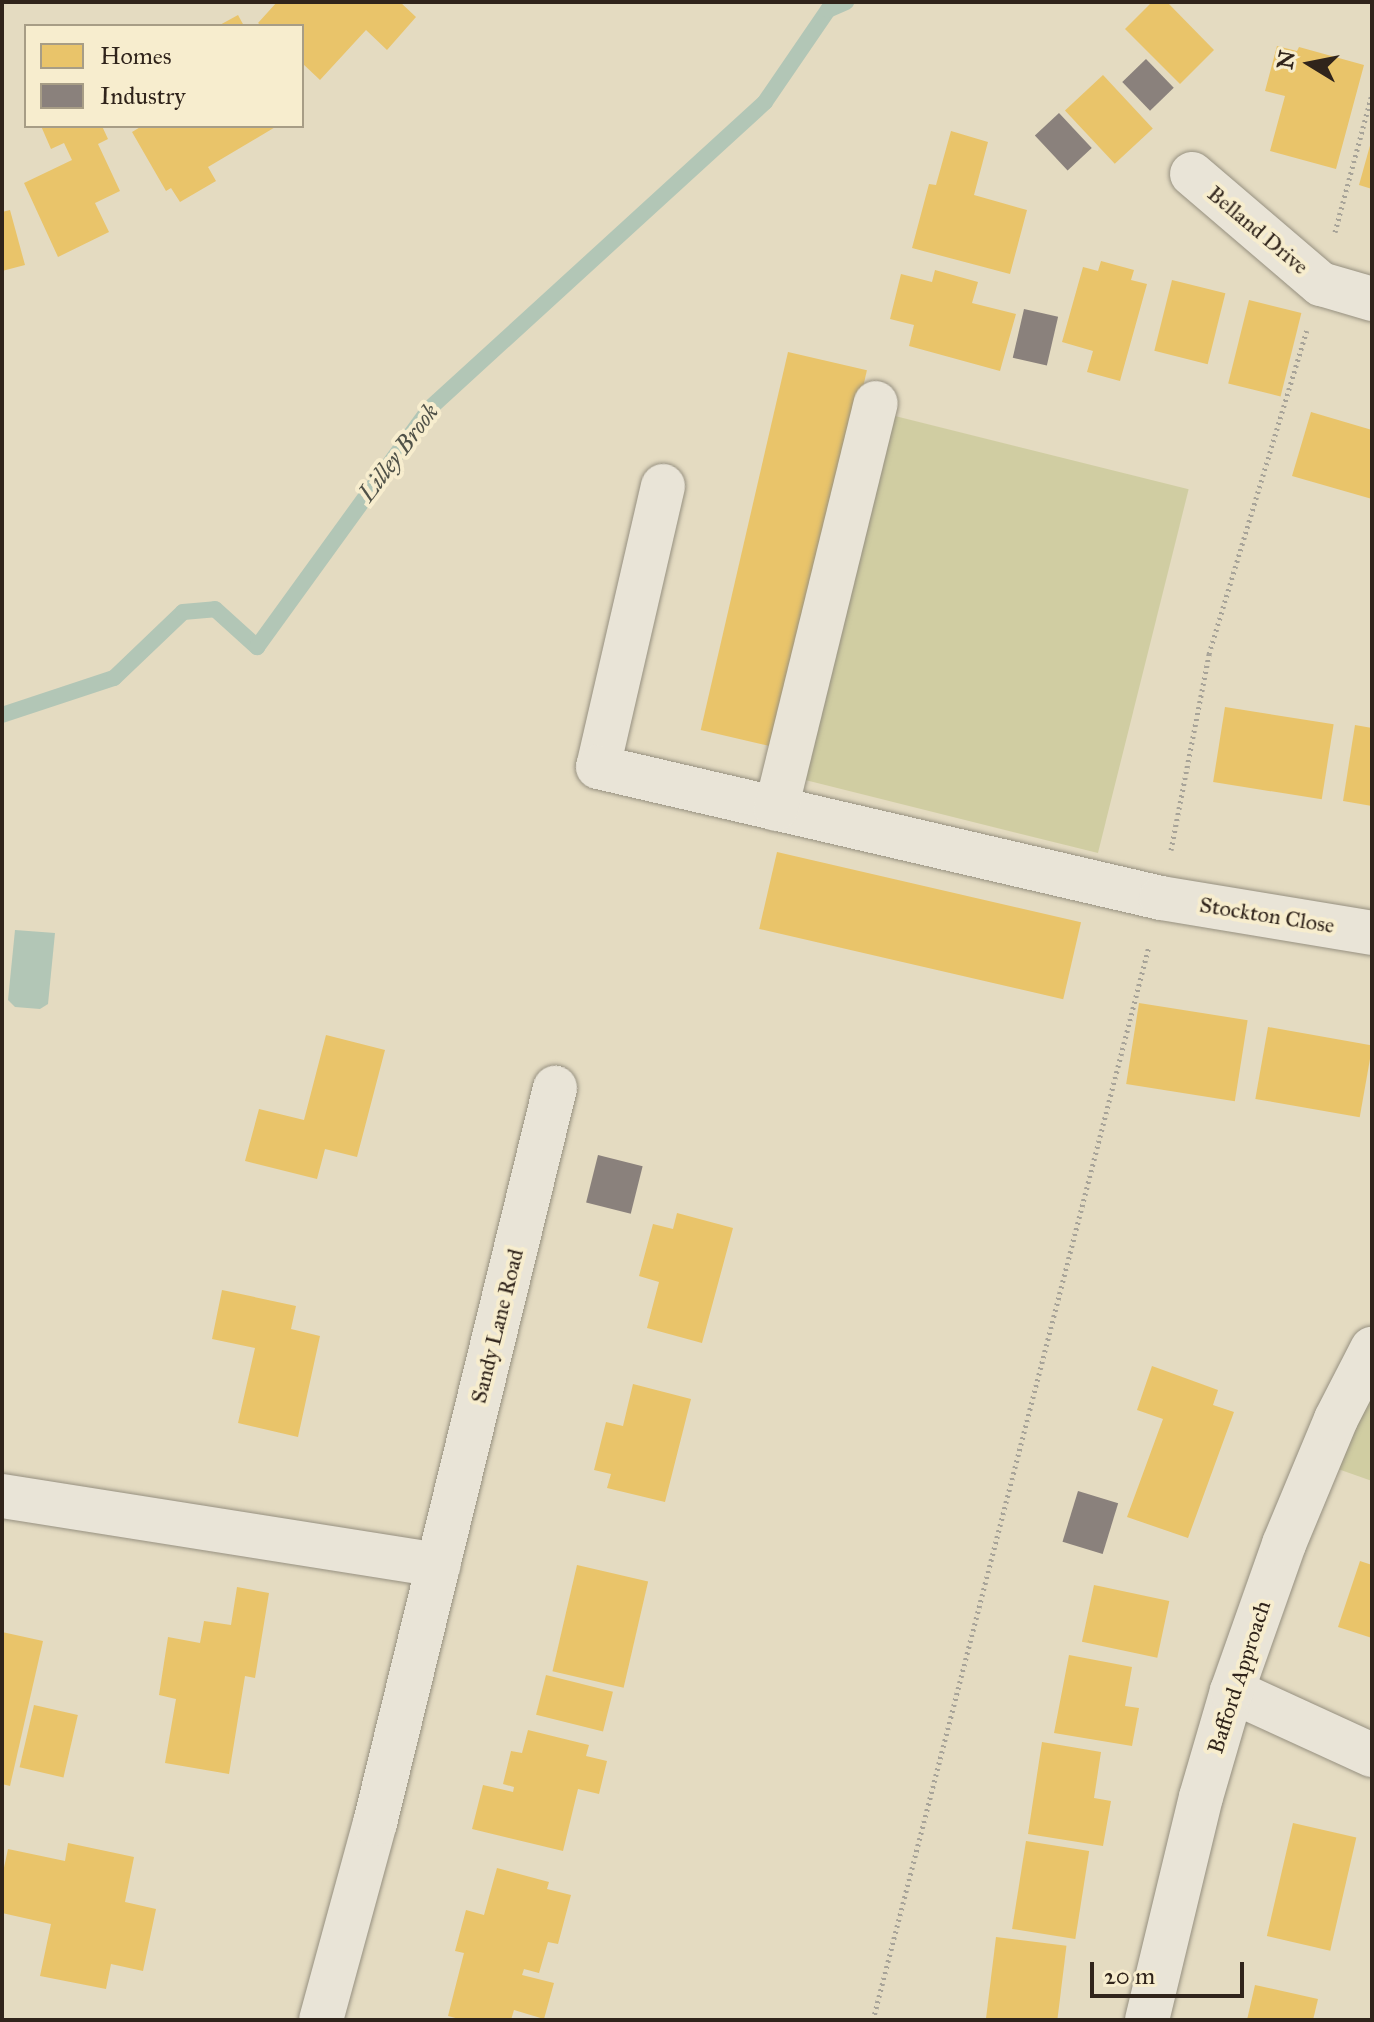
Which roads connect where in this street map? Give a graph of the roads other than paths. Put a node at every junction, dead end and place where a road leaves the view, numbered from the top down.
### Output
1 (1192, 174) dead end
2 (1372, 299) edge
3 (876, 403) dead end
4 (663, 486) dead end
5 (776, 809) junction
6 (1372, 933) edge
7 (555, 1088) dead end
8 (1370, 1353) edge
9 (2, 1496) edge
10 (439, 1565) junction
11 (1232, 1691) junction
12 (1372, 1755) edge
13 (321, 2020) edge
14 (1147, 2020) edge

1 - 2 street, Belland Drive
3 - 5 street
4 - 5 street, Stockton Close
5 - 6 street, Stockton Close
7 - 10 street, Sandy Lane Road
8 - 11 street, Bafford Approach
9 - 10 street
10 - 13 street, Sandy Lane Road
11 - 12 street
11 - 14 street, Bafford Approach

